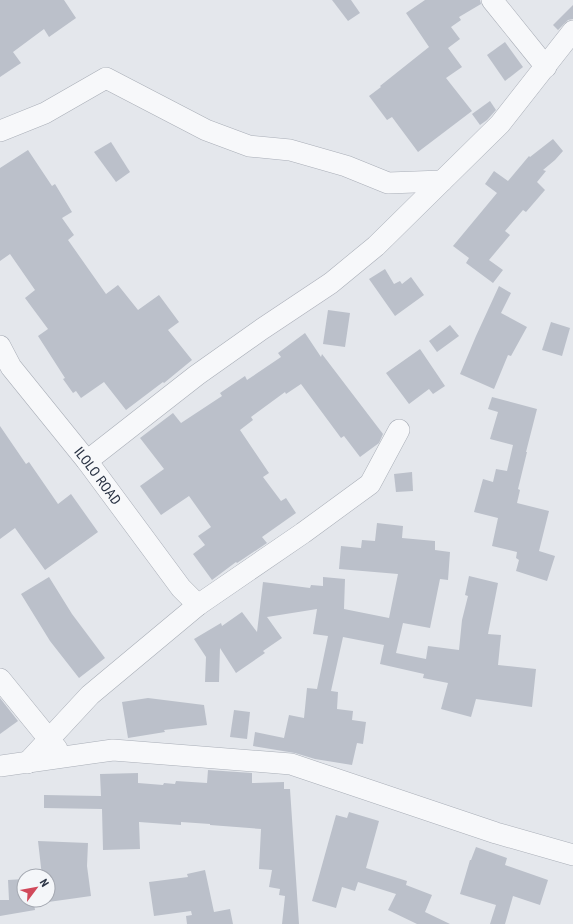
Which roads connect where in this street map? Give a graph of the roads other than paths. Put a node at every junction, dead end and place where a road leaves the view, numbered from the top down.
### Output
1 (492, 0) edge
2 (573, 31) edge
3 (546, 67) junction
4 (0, 131) edge
5 (442, 181) junction
6 (0, 346) edge
7 (399, 430) dead end
8 (87, 461) junction
9 (198, 605) junction
10 (0, 679) edge
11 (49, 739) junction
12 (64, 757) junction
13 (27, 763) junction
14 (0, 766) edge
15 (573, 855) edge

1 - 3 street
2 - 3 street
3 - 5 street
4 - 5 street
5 - 8 street
6 - 8 street, ILOLO ROAD
7 - 9 street
8 - 9 street, ILOLO ROAD
9 - 11 street
10 - 11 street
11 - 12 street
11 - 13 street
12 - 13 street
12 - 15 street
13 - 14 street

